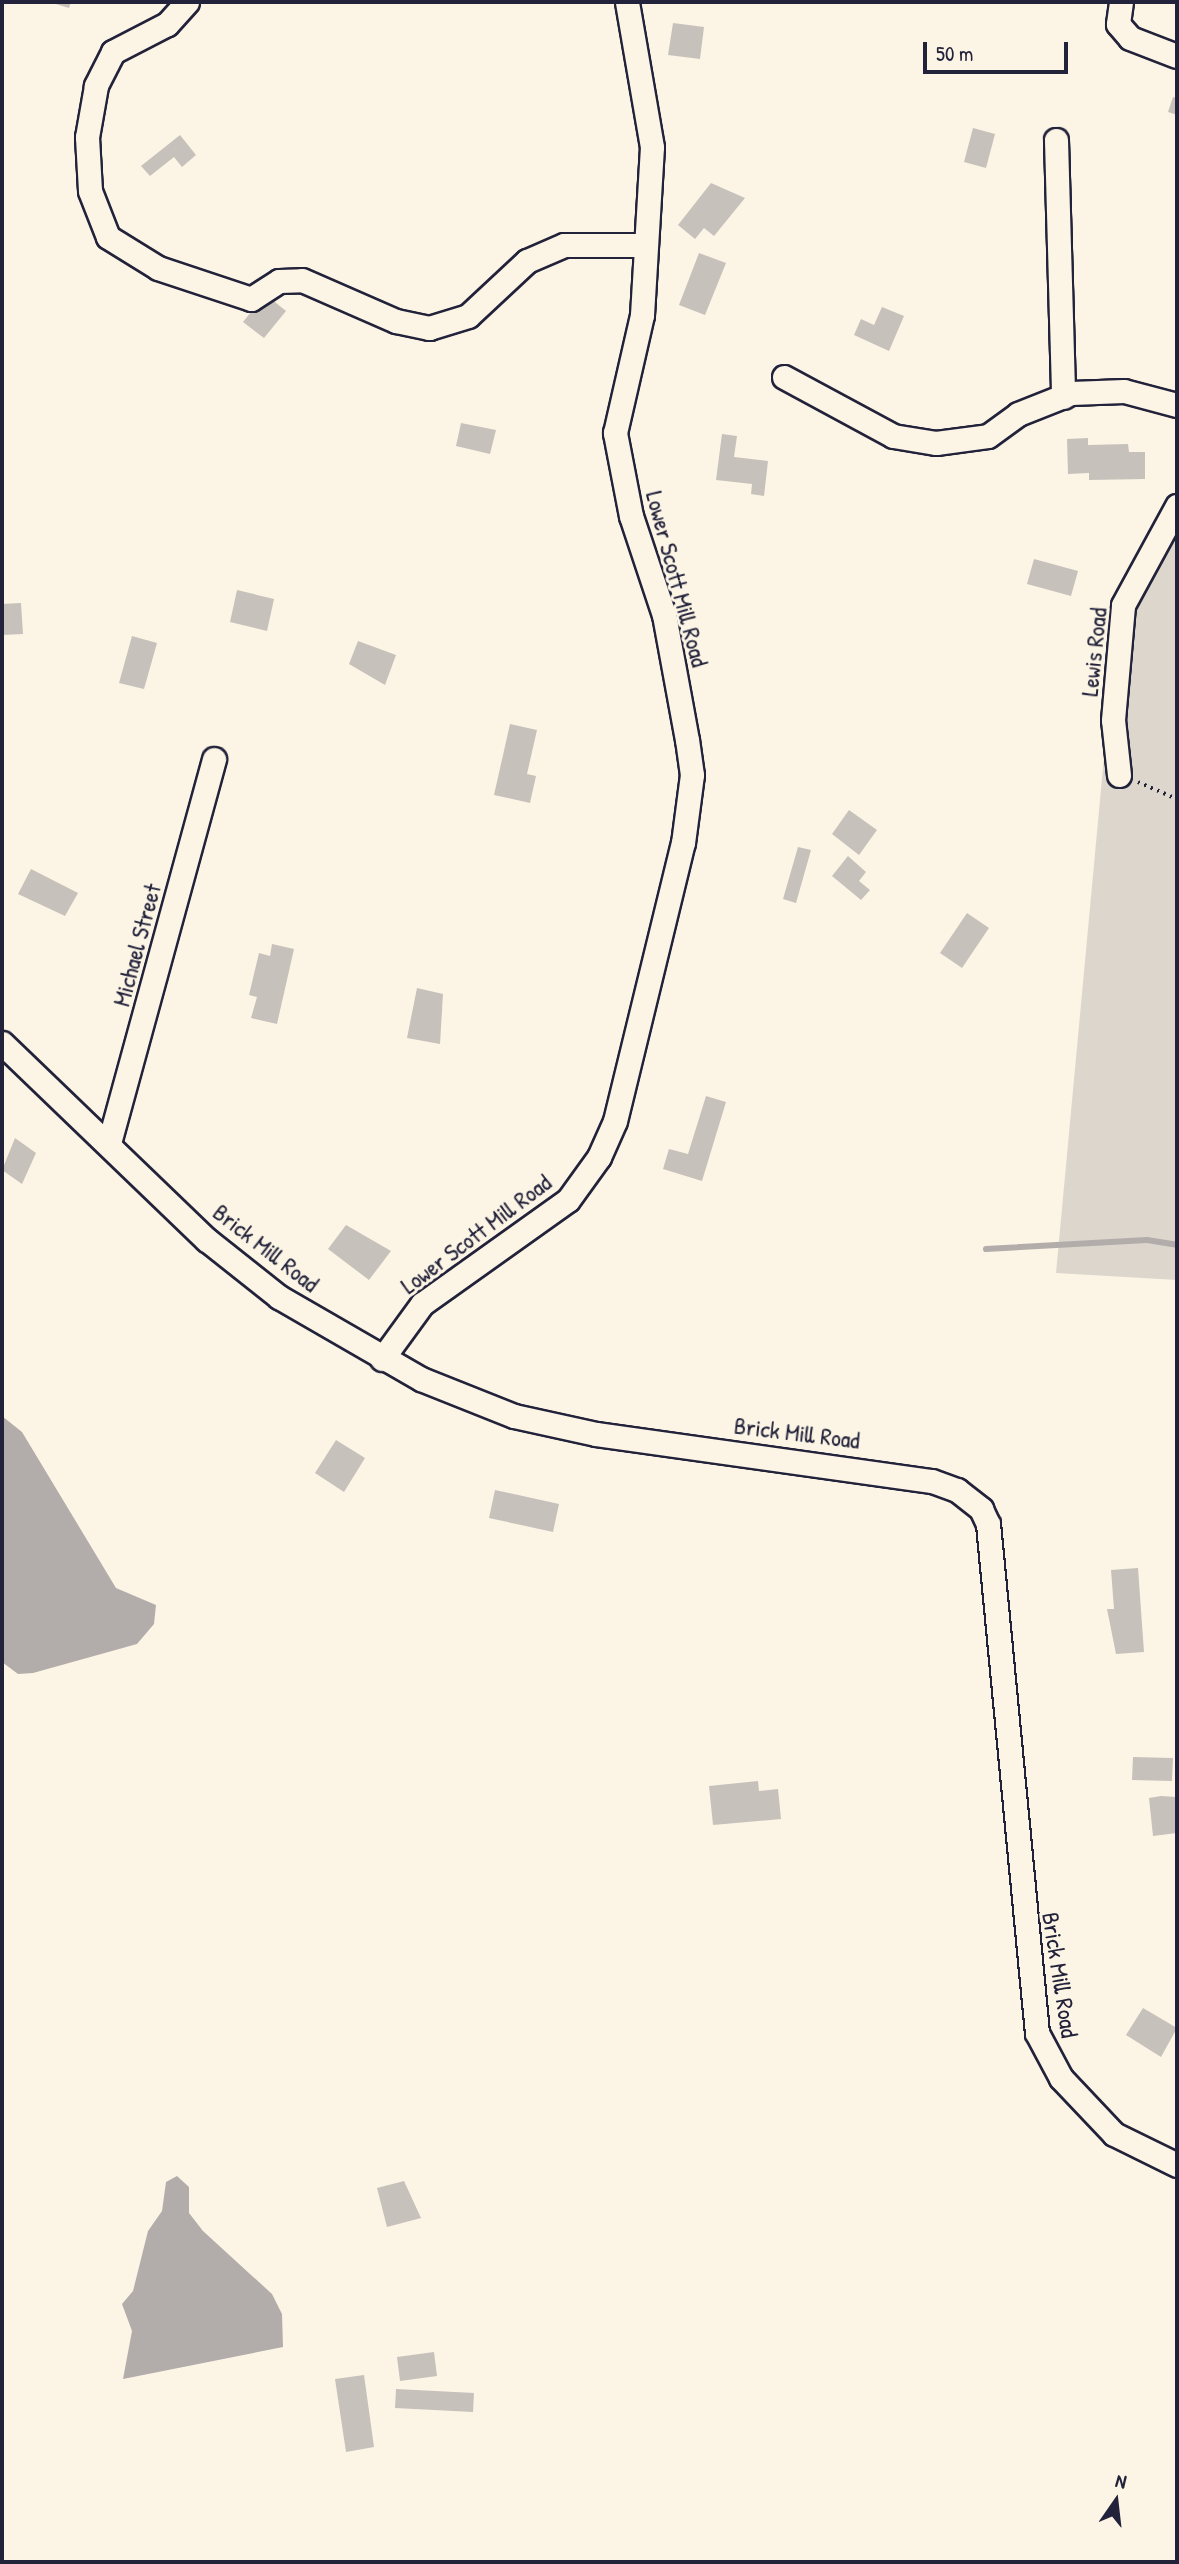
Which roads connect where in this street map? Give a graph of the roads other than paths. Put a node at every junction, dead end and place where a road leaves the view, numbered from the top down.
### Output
1 (187, 2) edge
2 (627, 2) edge
3 (1121, 2) edge
4 (1177, 56) edge
5 (1056, 140) dead end
6 (645, 245) junction
7 (784, 377) dead end
8 (1063, 397) junction
9 (1177, 405) edge
10 (1177, 506) edge
11 (214, 759) dead end
12 (1119, 775) road end
13 (2, 1043) edge
14 (109, 1143) junction
15 (382, 1359) junction
16 (1177, 2165) edge

1 - 6 street
2 - 6 street, Lower Scott Mill Road
3 - 4 street
5 - 8 street
6 - 15 street, Lower Scott Mill Road
7 - 8 street
8 - 9 street
10 - 12 street, Lewis Road
11 - 14 street, Michael Street
13 - 14 street, Brick Mill Road
14 - 15 street, Brick Mill Road
15 - 16 street, Brick Mill Road

